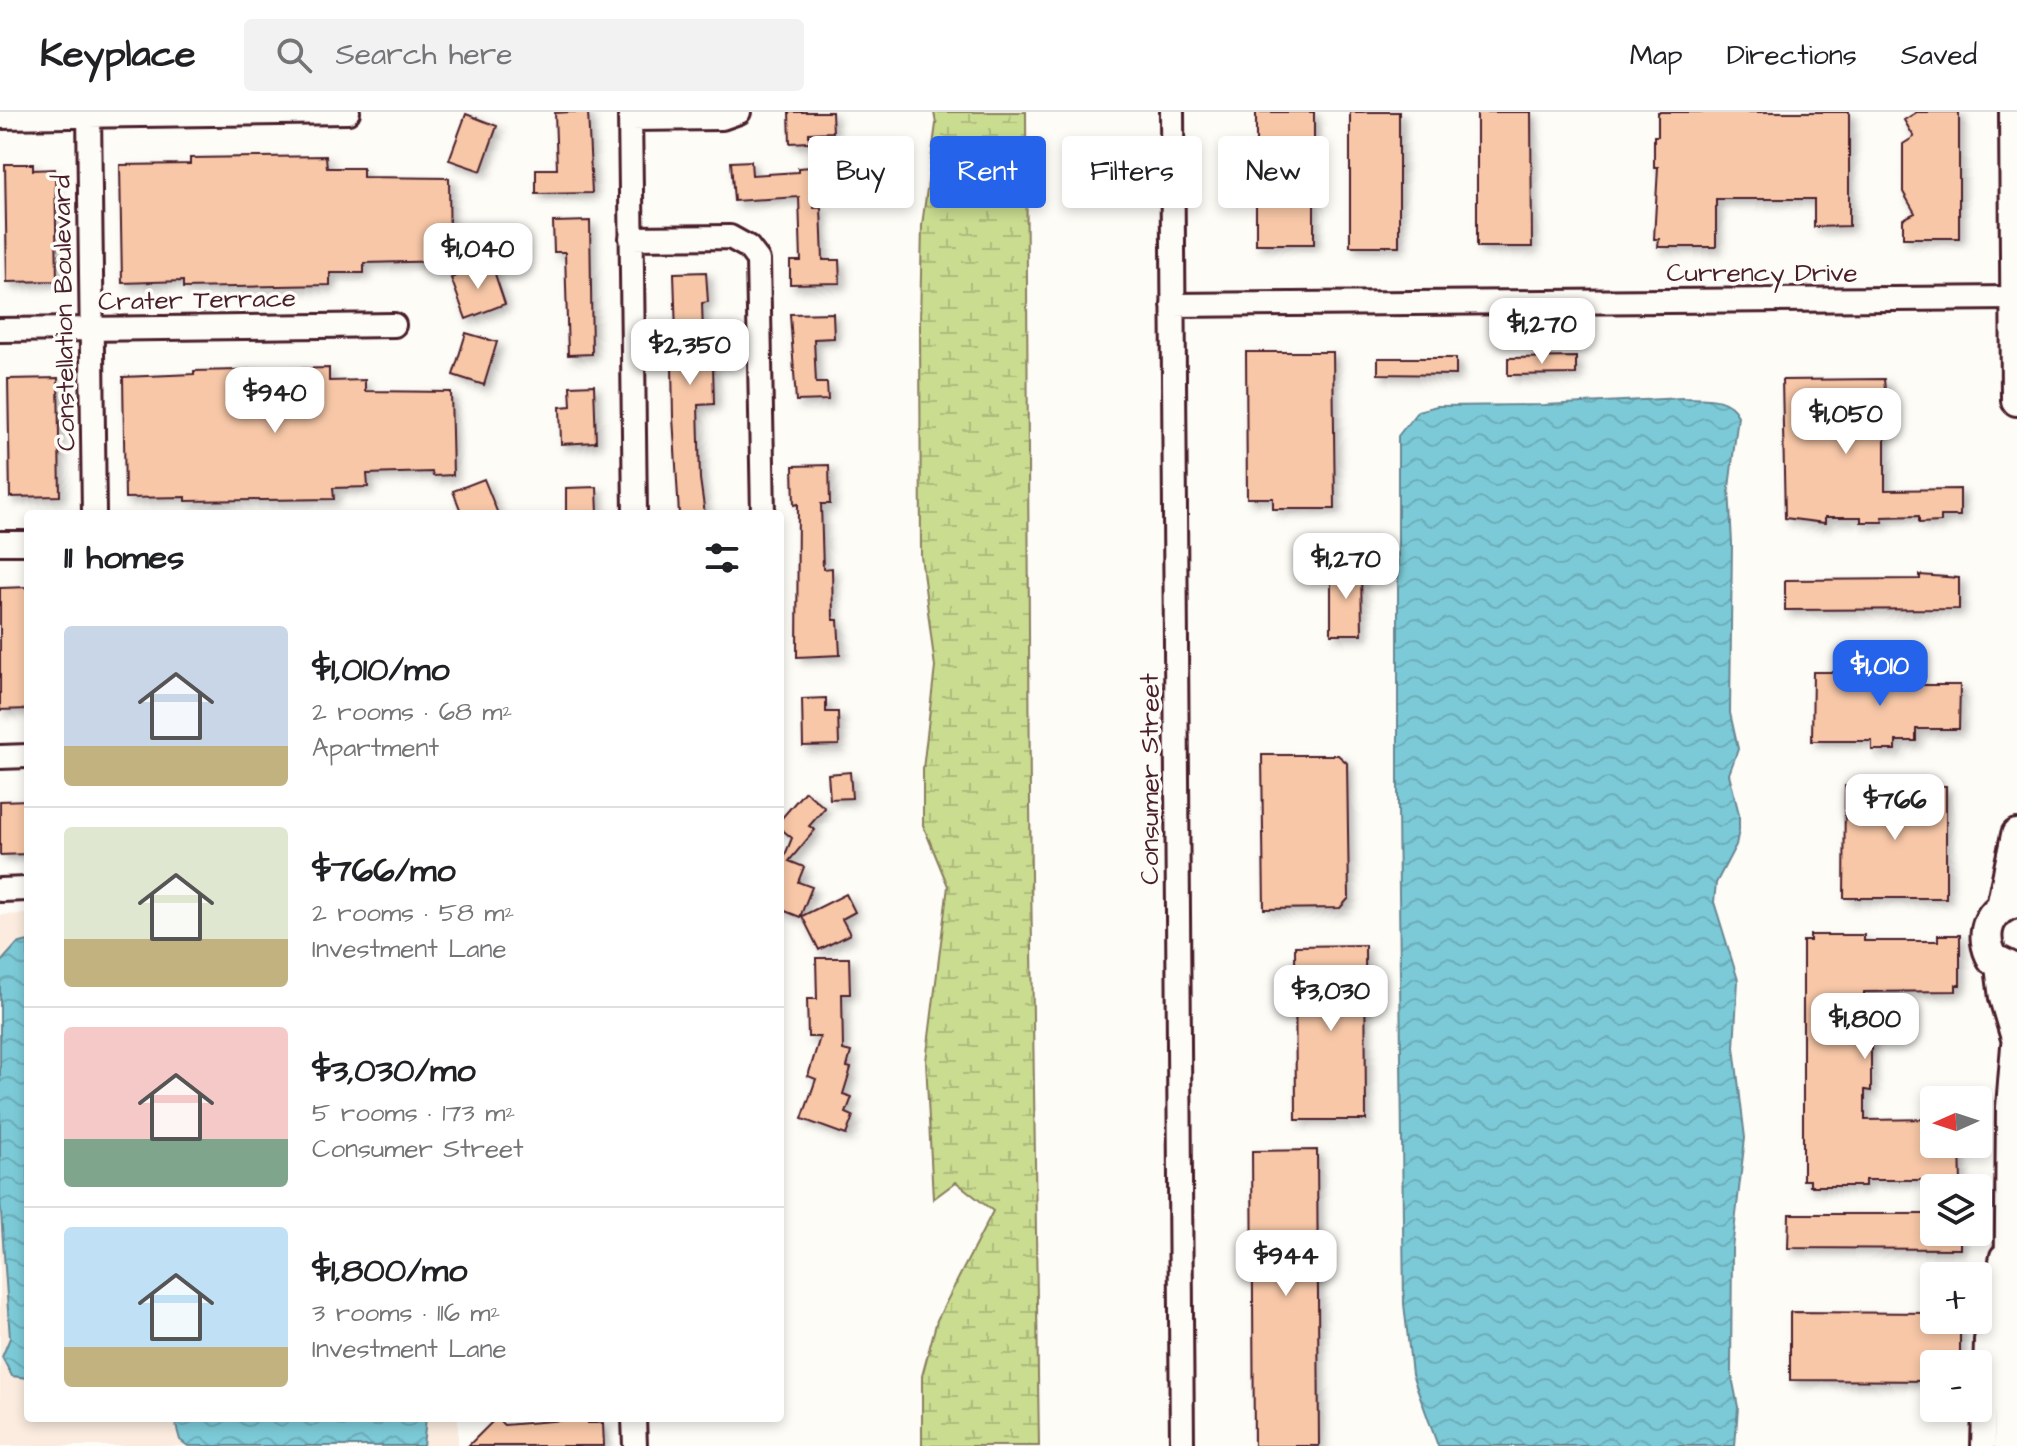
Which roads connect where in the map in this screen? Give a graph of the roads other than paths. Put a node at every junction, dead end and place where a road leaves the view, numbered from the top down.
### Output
1 (348, 112) edge
2 (739, 112) edge
3 (1172, 112) edge
4 (2015, 112) edge
5 (89, 114) edge
6 (630, 116) edge
7 (0, 117) edge
8 (631, 238) junction
9 (2016, 298) edge
10 (1173, 305) junction
11 (394, 325) dead end
12 (91, 329) junction
13 (0, 330) edge
14 (2017, 400) edge
15 (94, 510) edge
16 (635, 510) edge
17 (763, 510) edge
18 (0, 543) edge
19 (24, 543) edge
20 (24, 756) edge
21 (0, 757) edge
22 (2017, 835) edge
23 (24, 889) edge
24 (0, 890) edge
25 (2009, 904) edge
26 (2009, 969) edge
27 (2017, 1038) edge
28 (2017, 1046) edge
29 (2010, 1219) junction
30 (2013, 1296) edge
31 (634, 1422) edge
32 (635, 1446) edge
33 (1182, 1446) edge
34 (1983, 1446) edge
35 (2009, 1446) edge

1 - 5 street
2 - 6 street
3 - 10 street, Consumer Street
4 - 9 street
5 - 7 street
5 - 12 street, Constellation Boulevard
6 - 8 street
8 - 16 street
8 - 17 street
9 - 10 street, Currency Drive
9 - 14 street
10 - 33 street, Consumer Street
11 - 12 street, Crater Terrace
12 - 13 street, Crater Terrace
12 - 15 street, Constellation Boulevard
18 - 19 street
20 - 21 street
22 - 25 street
23 - 24 street
25 - 26 street
26 - 27 street
28 - 29 street
29 - 30 street
29 - 34 street
30 - 35 street
31 - 32 street

